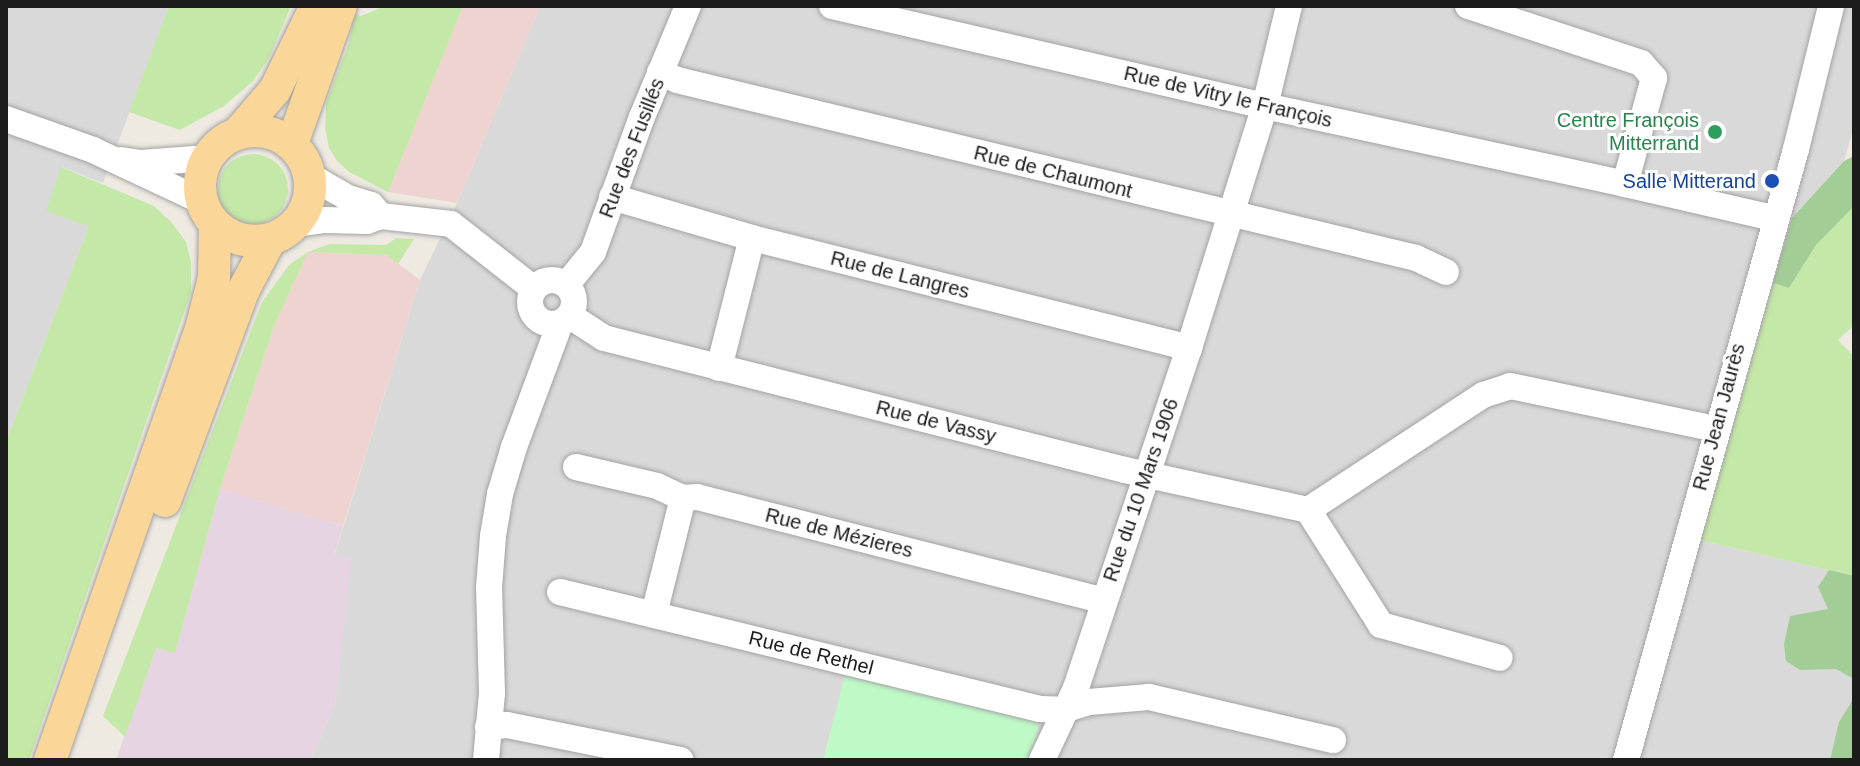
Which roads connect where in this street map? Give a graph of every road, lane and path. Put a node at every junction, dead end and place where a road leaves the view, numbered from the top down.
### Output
1 (316, 6) edge
2 (341, 6) edge
3 (688, 6) edge
4 (832, 6) edge
5 (1289, 6) edge
6 (1468, 6) edge
7 (1831, 6) edge
8 (1537, 16) edge
9 (660, 72) junction
10 (1265, 106) junction
11 (6, 119) edge
12 (238, 133) junction
13 (292, 144) junction
14 (208, 158) junction
15 (117, 160) junction
16 (310, 176) junction
17 (1625, 184) junction
18 (612, 197) junction
19 (208, 213) junction
20 (1229, 215) junction
21 (381, 216) junction
22 (1774, 218) junction
23 (283, 232) junction
24 (752, 238) junction
25 (1446, 272) dead end
26 (567, 284) junction
27 (534, 289) junction
28 (555, 318) junction
29 (1189, 348) junction
30 (719, 368) junction
31 (1715, 429) junction
32 (576, 467) dead end
33 (1146, 475) junction
34 (683, 498) junction
35 (1308, 510) junction
36 (560, 592) dead end
37 (1104, 601) junction
38 (654, 614) junction
39 (1500, 658) dead end
40 (1063, 710) junction
41 (488, 727) junction
42 (1333, 740) dead end
43 (50, 760) edge
44 (73, 760) edge
45 (486, 760) edge
46 (680, 760) edge
47 (1042, 760) edge
48 (1626, 760) edge

1 - 12 main road
2 - 13 main road
3 - 9 street, Rue des Fusillés
4 - 10 street, Rue de Vitry le François
5 - 10 street, Rue du 10 Mars 1906
6 - 8 street
7 - 22 street, Rue Jean Jaurès
8 - 17 street
9 - 18 street, Rue des Fusillés
9 - 20 street, Rue de Chaumont
10 - 17 street, Rue de Vitry le François
10 - 20 street, Rue du 10 Mars 1906
11 - 15 street
12 - 13 main road
12 - 14 main road
13 - 16 main road
14 - 15 street
14 - 19 main road
15 - 19 street
16 - 21 street
16 - 23 main road
17 - 22 street, Rue de Vitry le François
18 - 24 street, Rue de Langres
18 - 26 street, Rue des Fusillés
19 - 23 main road
19 - 43 main road
20 - 25 street, Rue de Chaumont
20 - 29 street, Rue du 10 Mars 1906
21 - 23 street
21 - 27 street
22 - 31 street, Rue Jean Jaurès
23 - 44 main road
24 - 29 street, Rue de Langres
24 - 30 street
26 - 27 street
26 - 28 street
27 - 28 street
28 - 30 street, Rue de Vassy
28 - 41 street
29 - 33 street, Rue du 10 Mars 1906
30 - 33 street, Rue de Vassy
31 - 35 street
31 - 48 street, Rue Jean Jaurès
32 - 34 street, Rue de Mézieres
33 - 35 street, Rue de Vassy
33 - 37 street, Rue du 10 Mars 1906
34 - 37 street, Rue de Mézieres
34 - 38 street
35 - 39 street
36 - 38 street, Rue de Rethel
37 - 40 street, Rue du 10 Mars 1906
38 - 40 street, Rue de Rethel
40 - 42 street
40 - 47 street, Rue du 10 Mars 1906
41 - 45 street
41 - 46 street

